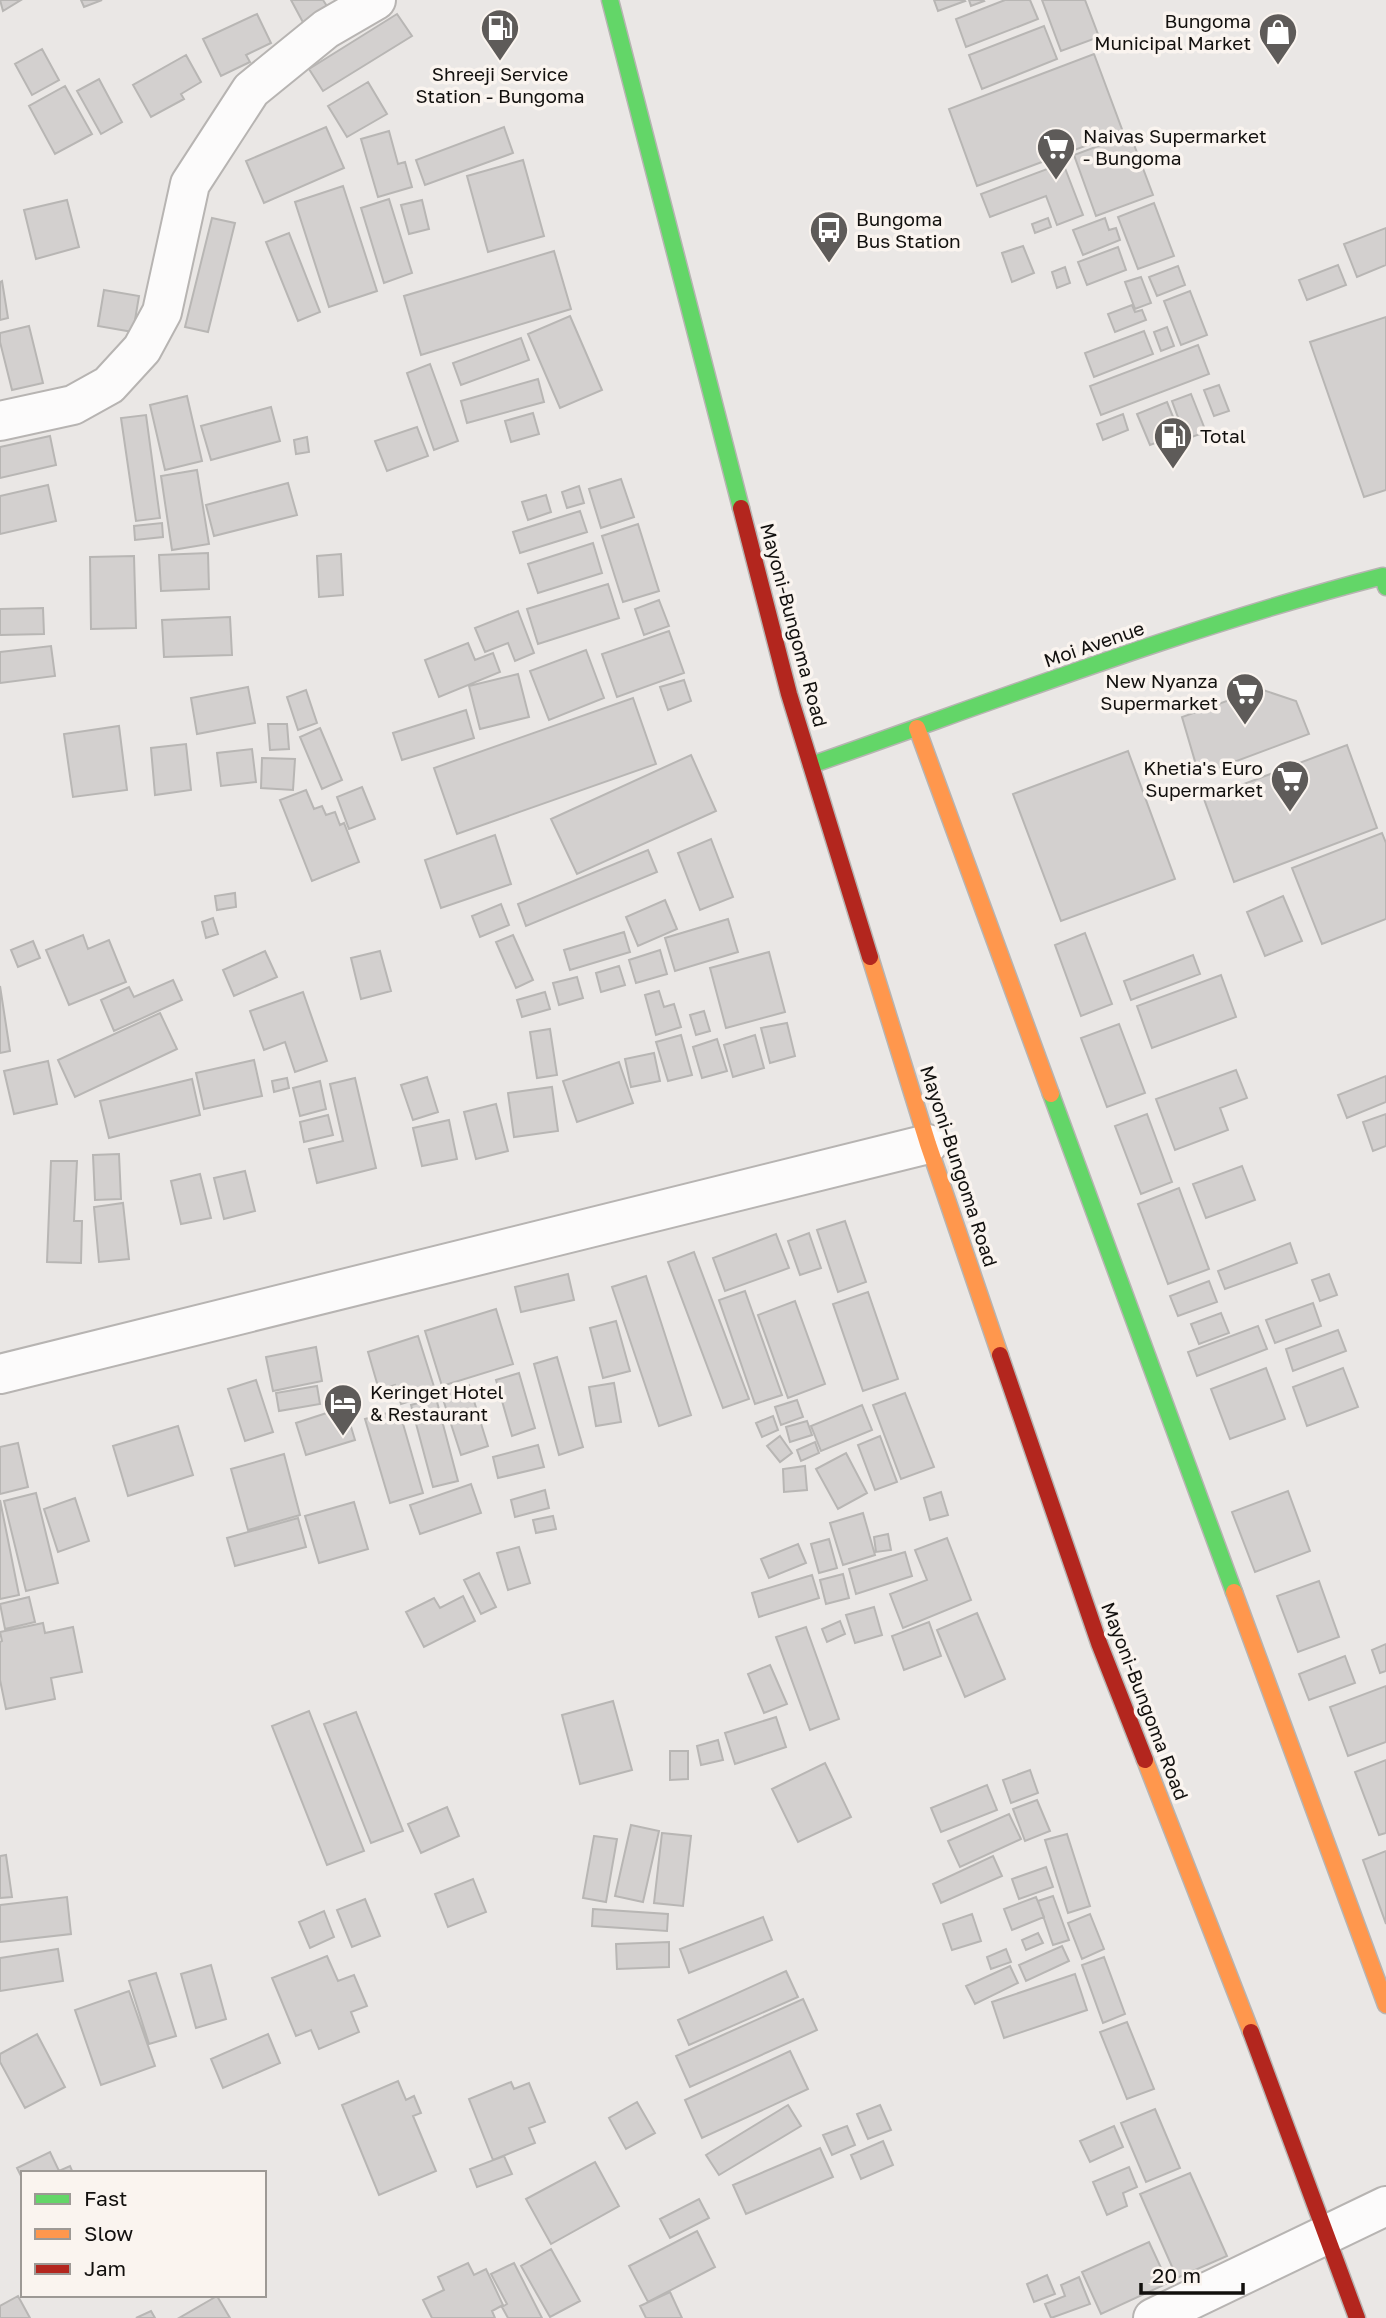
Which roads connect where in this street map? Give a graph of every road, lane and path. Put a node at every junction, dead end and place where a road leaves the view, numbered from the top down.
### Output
1 (376, 0) edge
2 (610, 0) edge
3 (0, 421) edge
4 (1385, 579) edge
5 (917, 728) junction
6 (811, 765) junction
7 (928, 1144) junction
8 (0, 1374) edge
9 (1386, 2005) edge
10 (1386, 2206) edge
11 (1325, 2236) junction
12 (1153, 2318) edge
13 (1357, 2318) edge

1 - 3 street
2 - 6 main road, Mayoni-Bungoma Road
4 - 5 main road, Moi Avenue
5 - 6 main road, Moi Avenue
5 - 9 main road
6 - 7 main road, Mayoni-Bungoma Road
7 - 8 street
7 - 11 main road, Mayoni-Bungoma Road
10 - 11 street
11 - 12 street
11 - 13 main road, Mayoni-Bungoma Road

